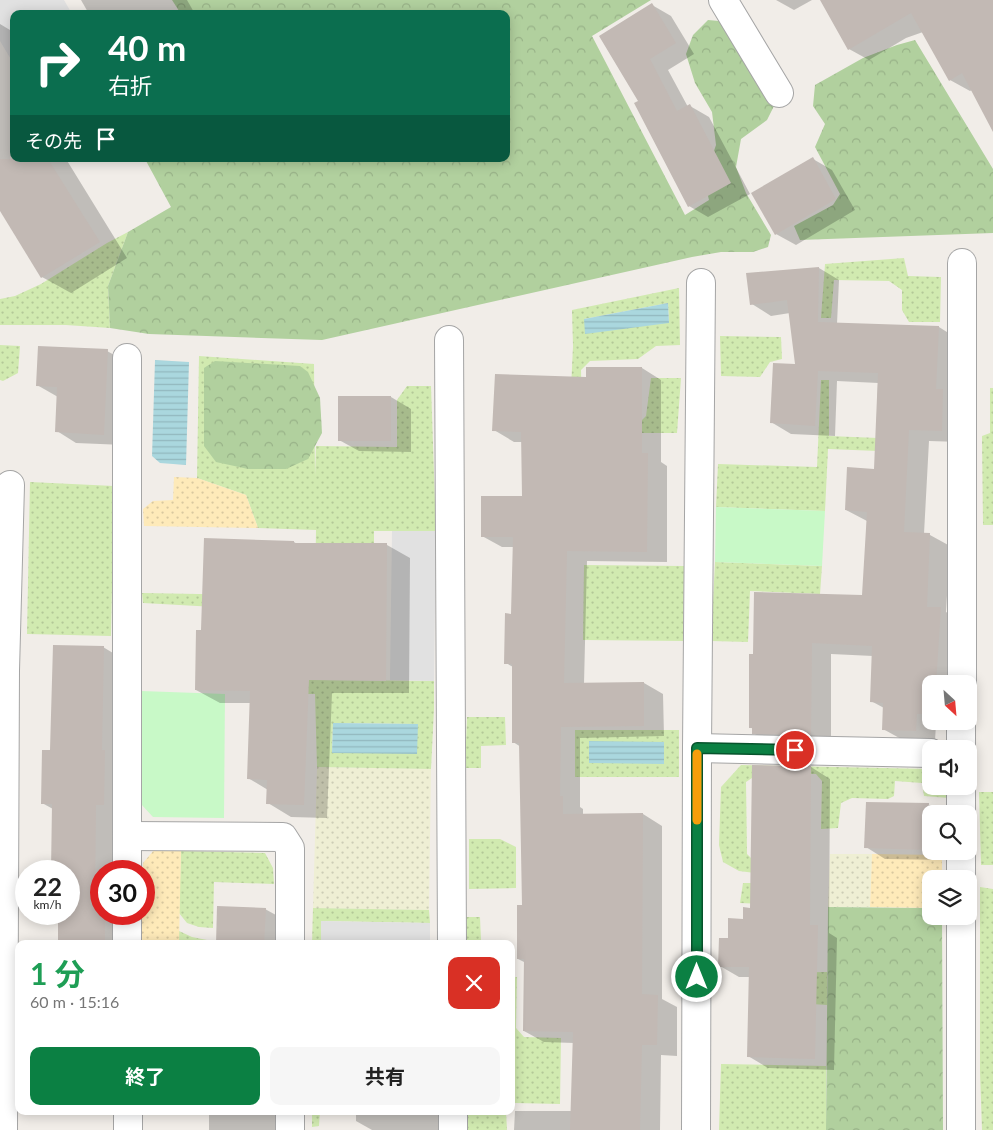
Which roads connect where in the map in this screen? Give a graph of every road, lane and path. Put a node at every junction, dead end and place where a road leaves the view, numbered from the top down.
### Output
1 (723, 0) edge
2 (779, 93) dead end
3 (962, 263) dead end
4 (701, 283) dead end
5 (449, 340) dead end
6 (127, 358) dead end
7 (10, 484) dead end
8 (962, 675) edge
9 (697, 748) junction
10 (922, 753) edge
11 (127, 836) junction
12 (127, 860) edge
13 (127, 925) edge
14 (961, 925) edge
15 (127, 940) edge
16 (290, 940) edge
17 (452, 940) edge
18 (128, 1115) edge
19 (290, 1115) edge
20 (453, 1115) edge
21 (4, 1130) edge
22 (128, 1130) edge
23 (290, 1130) edge
24 (453, 1130) edge
25 (696, 1130) edge
26 (961, 1130) edge

1 - 2 street
3 - 8 street
4 - 9 street
5 - 17 street
6 - 11 street
7 - 21 street
9 - 10 street
9 - 25 street
11 - 12 street
11 - 16 street
13 - 15 street
14 - 26 street
18 - 22 street
19 - 23 street
20 - 24 street

